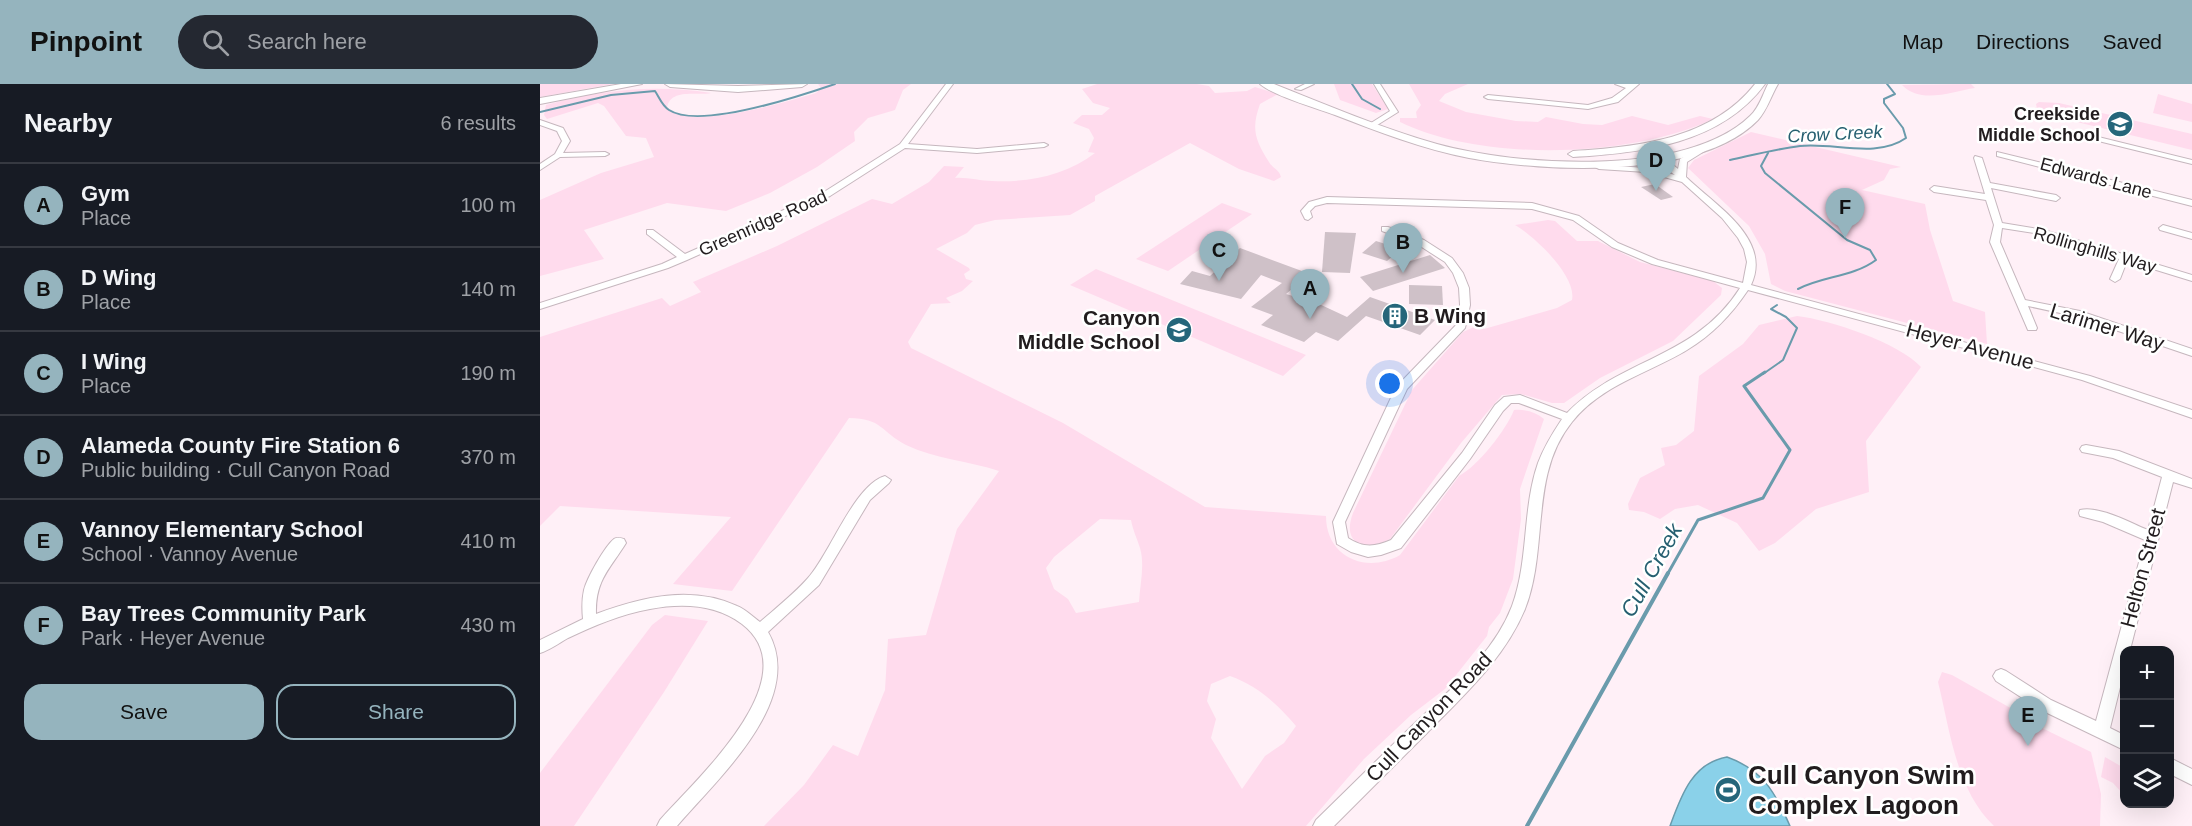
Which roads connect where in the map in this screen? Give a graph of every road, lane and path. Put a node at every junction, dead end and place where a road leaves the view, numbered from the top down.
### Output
1 (638, 84) edge
2 (670, 84) edge
3 (802, 84) edge
4 (950, 84) edge
5 (1257, 84) edge
6 (1265, 84) edge
7 (1311, 84) edge
8 (1377, 84) edge
9 (1618, 84) edge
10 (1760, 84) edge
11 (1773, 84) edge
12 (1634, 86) edge
13 (1283, 87) edge
14 (1299, 89) junction
15 (1488, 97) dead end
16 (540, 101) edge
17 (1727, 118) junction
18 (540, 122) edge
19 (1379, 123) junction
20 (2081, 134) dead end
21 (1722, 139) junction
22 (1044, 145) dead end
23 (903, 146) junction
24 (1528, 153) junction
25 (605, 154) dead end
26 (2000, 154) dead end
27 (558, 155) junction
28 (1657, 158) junction
29 (1978, 158) dead end
30 (2192, 162) edge
31 (1577, 164) junction
32 (540, 168) edge
33 (1685, 180) junction
34 (1986, 185) junction
35 (1934, 189) dead end
36 (1991, 198) junction
37 (2056, 198) dead end
38 (2192, 203) edge
39 (1308, 217) dead end
40 (1998, 225) junction
41 (2163, 228) dead end
42 (1385, 229) dead end
43 (650, 232) dead end
44 (2192, 236) edge
45 (2124, 257) junction
46 (684, 258) junction
47 (2192, 278) edge
48 (2115, 279) dead end
49 (1747, 285) junction
50 (2022, 302) junction
51 (540, 306) edge
52 (2032, 328) dead end
53 (2192, 353) edge
54 (2192, 414) edge
55 (1569, 418) junction
56 (2086, 450) dead end
57 (2169, 475) junction
58 (885, 480) dead end
59 (2192, 484) edge
60 (2085, 513) dead end
61 (2151, 537) junction
62 (619, 543) dead end
63 (590, 623) junction
64 (759, 631) junction
65 (540, 647) edge
66 (2001, 676) dead end
67 (2101, 731) junction
68 (2120, 741) edge
69 (2174, 768) edge
70 (2192, 777) edge
71 (666, 826) edge
72 (1322, 826) edge

1 - 16 main road
2 - 3 main road
4 - 23 street, Greenridge Road
5 - 13 main road
6 - 13 main road
7 - 14 street
8 - 19 street
9 - 12 street
10 - 17 main road
11 - 21 main road
12 - 15 street
13 - 14 main road
13 - 19 main road
14 - 19 main road
17 - 24 main road
17 - 28 main road
18 - 27 street
19 - 24 main road
19 - 31 main road
20 - 30 street
21 - 28 main road
21 - 33 street
22 - 23 street
23 - 46 street, Greenridge Road
24 - 28 main road
25 - 27 street
26 - 38 street, Edwards Lane
27 - 32 street
28 - 31 main road
28 - 33 street
29 - 34 street
31 - 33 street
33 - 49 street
34 - 36 street
34 - 37 street
35 - 36 street
36 - 40 street
39 - 49 street, Heyer Avenue
40 - 45 street, Rollinghills Way
40 - 50 street
41 - 44 street
42 - 55 street
43 - 46 street
45 - 47 street, Rollinghills Way
45 - 48 street
46 - 51 street, Greenridge Road
49 - 54 street, Heyer Avenue
49 - 55 street, Cull Canyon Road
50 - 52 street
50 - 53 street, Larimer Way
55 - 72 street, Cull Canyon Road
56 - 57 street
57 - 59 street
57 - 61 street, Helton Street
58 - 64 street
60 - 61 street
61 - 67 street, Helton Street
62 - 63 street
63 - 64 street
63 - 65 street
64 - 71 street
66 - 67 street
67 - 68 street
69 - 70 street

